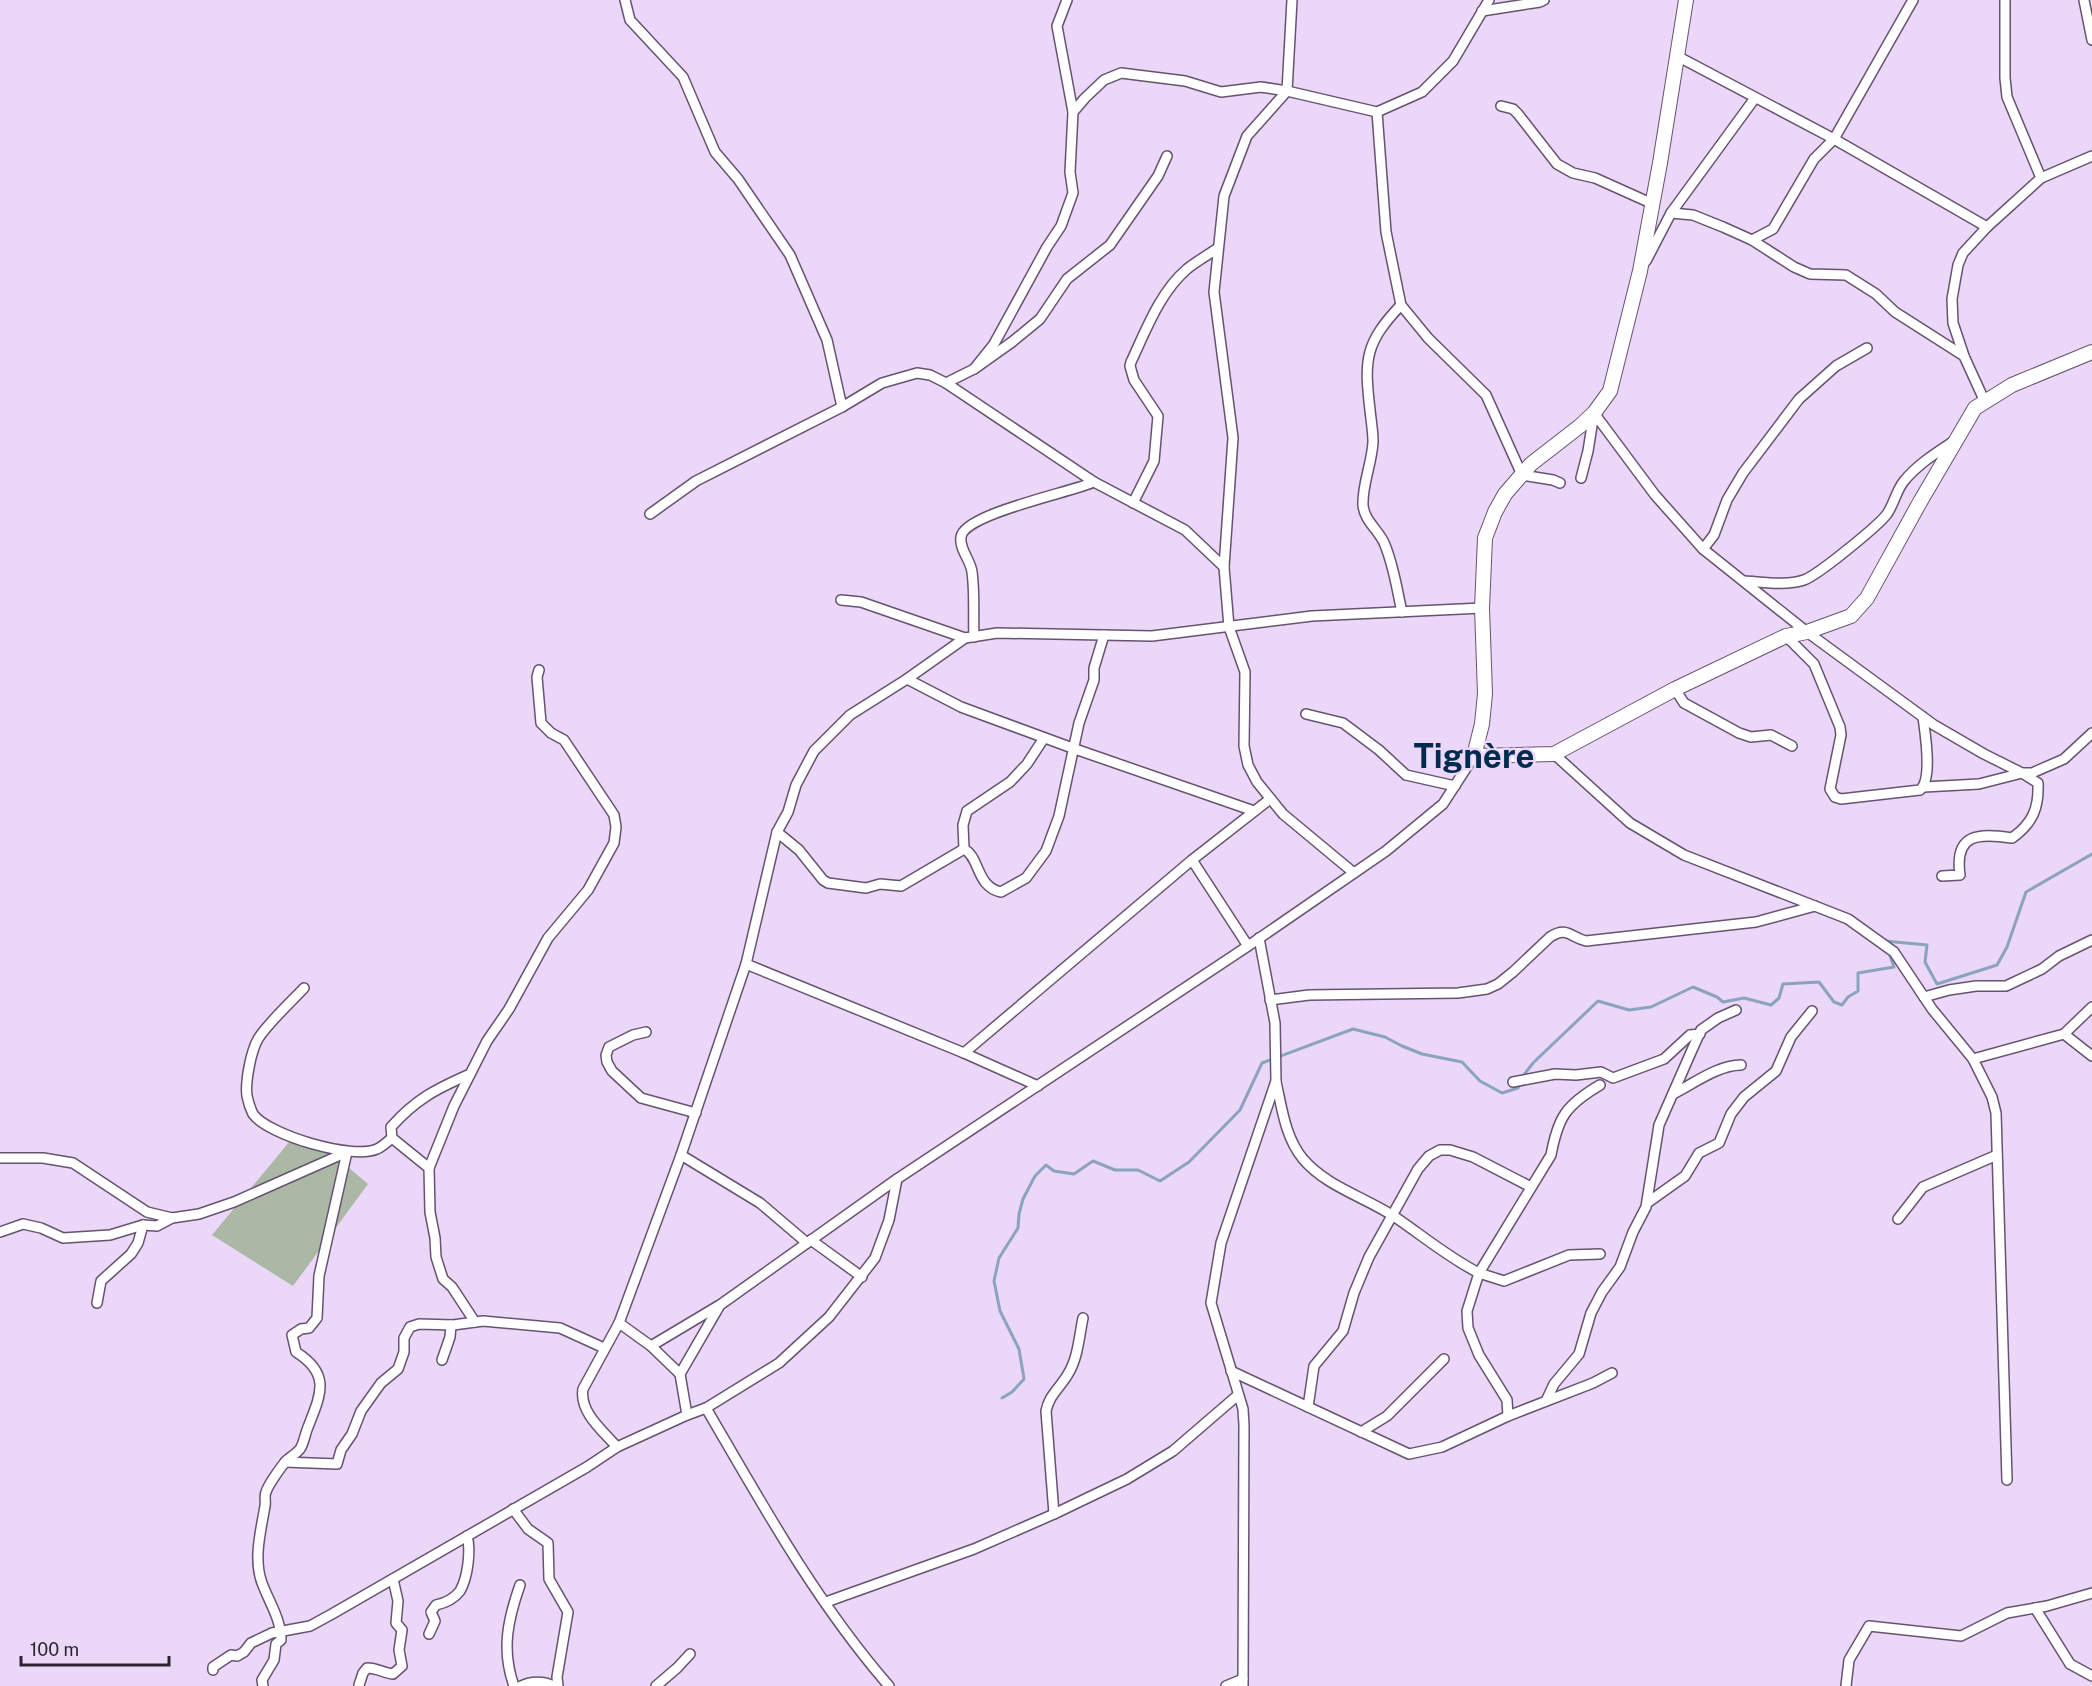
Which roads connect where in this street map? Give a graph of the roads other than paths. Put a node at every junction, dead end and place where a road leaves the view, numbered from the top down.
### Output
1 (625, 0) edge
2 (1067, 0) edge
3 (1292, 0) edge
4 (1489, 0) edge
5 (1544, 0) edge
6 (1686, 0) edge
7 (1913, 0) edge
8 (2005, 0) edge
9 (2084, 0) edge
10 (1482, 11) junction
11 (2092, 40) edge
12 (1677, 56) junction
13 (1287, 91) junction
14 (1755, 98) junction
15 (1501, 106) dead end
16 (1073, 112) junction
17 (1377, 112) junction
18 (1834, 139) junction
19 (1167, 156) dead end
20 (2092, 156) edge
21 (2041, 178) junction
22 (1653, 204) junction
23 (1671, 213) junction
24 (1987, 227) junction
25 (1752, 240) junction
26 (1218, 248) junction
27 (1640, 271) junction
28 (1401, 305) junction
29 (1867, 348) dead end
30 (2092, 352) edge
31 (1964, 356) junction
32 (974, 369) junction
33 (946, 383) junction
34 (1985, 402) junction
35 (842, 407) junction
36 (1594, 413) junction
37 (1956, 440) junction
38 (1522, 476) junction
39 (1581, 477) dead end
40 (1094, 482) junction
41 (1560, 483) dead end
42 (1133, 502) junction
43 (650, 514) dead end
44 (1703, 549) junction
45 (1224, 567) junction
46 (1744, 581) junction
47 (841, 600) dead end
48 (1482, 608) junction
49 (1402, 612) junction
50 (1229, 627) junction
51 (1807, 632) junction
52 (1104, 635) junction
53 (1785, 636) junction
54 (969, 637) junction
55 (539, 670) dead end
56 (908, 679) junction
57 (1674, 689) junction
58 (1306, 714) dead end
59 (1923, 717) junction
60 (2092, 733) edge
61 (1044, 738) junction
62 (1792, 746) dead end
63 (1075, 749) junction
64 (1554, 754) junction
65 (1474, 756) junction
66 (2022, 773) junction
67 (1455, 786) junction
68 (1924, 787) junction
69 (1270, 799) junction
70 (1254, 811) junction
71 (777, 832) junction
72 (963, 849) junction
73 (1192, 860) junction
74 (1354, 873) junction
75 (1941, 876) dead end
76 (1815, 906) junction
77 (1258, 938) junction
78 (2092, 940) edge
79 (1248, 946) junction
80 (746, 964) junction
81 (304, 988) dead end
82 (1924, 997) junction
83 (1270, 1000) junction
84 (2092, 1007) edge
85 (1736, 1010) dead end
86 (1812, 1011) dead end
87 (646, 1032) dead end
88 (1700, 1034) junction
89 (2064, 1034) junction
90 (964, 1053) junction
91 (2092, 1056) edge
92 (1973, 1059) junction
93 (1741, 1065) dead end
94 (470, 1074) junction
95 (1276, 1081) junction
96 (1513, 1082) dead end
97 (1599, 1085) dead end
98 (1038, 1086) junction
99 (1673, 1094) junction
100 (696, 1113) junction
101 (392, 1138) junction
102 (347, 1152) junction
103 (681, 1155) junction
104 (1997, 1155) junction
105 (0, 1158) edge
106 (429, 1168) junction
107 (897, 1179) junction
108 (1531, 1187) junction
109 (1647, 1203) junction
110 (1393, 1216) junction
111 (171, 1218) junction
112 (1898, 1219) dead end
113 (143, 1225) junction
114 (0, 1232) edge
115 (809, 1242) junction
116 (1600, 1254) dead end
117 (1479, 1273) junction
118 (862, 1277) junction
119 (97, 1303) dead end
120 (720, 1305) junction
121 (1083, 1318) dead end
122 (475, 1322) junction
123 (619, 1323) junction
124 (451, 1325) junction
125 (651, 1346) junction
126 (604, 1348) junction
127 (1444, 1359) dead end
128 (442, 1360) dead end
129 (1231, 1371) junction
130 (1612, 1372) dead end
131 (680, 1374) junction
132 (1238, 1395) junction
133 (1546, 1401) junction
134 (1308, 1407) junction
135 (706, 1408) junction
136 (687, 1415) junction
137 (1508, 1416) junction
138 (1360, 1432) junction
139 (617, 1447) junction
140 (285, 1462) junction
141 (2007, 1480) dead end
142 (513, 1509) junction
143 (1054, 1514) junction
144 (467, 1536) junction
145 (393, 1579) junction
146 (520, 1585) dead end
147 (2092, 1593) edge
148 (826, 1602) junction
149 (2035, 1608) junction
150 (281, 1631) junction
151 (429, 1634) dead end
152 (690, 1654) dead end
153 (213, 1670) dead end
154 (2092, 1679) edge
155 (1244, 1683) edge
156 (359, 1685) edge
157 (263, 1686) edge
158 (514, 1686) edge
159 (521, 1686) edge
160 (556, 1686) edge
161 (656, 1686) edge
162 (889, 1686) edge
163 (1226, 1686) edge
164 (1846, 1686) edge

1 - 35 street
2 - 16 street
3 - 13 street
4 - 10 street
5 - 10 street
6 - 12 main road
7 - 18 street
8 - 21 street
9 - 11 street
10 - 17 street
12 - 14 street
12 - 22 main road
13 - 16 street
13 - 17 street
13 - 26 street
14 - 18 street
14 - 23 street
15 - 22 street
16 - 32 street
17 - 28 street
18 - 24 street
18 - 25 street
19 - 32 street
20 - 21 street
21 - 24 street
22 - 27 main road
23 - 25 street
23 - 27 street
24 - 31 street
25 - 31 street
26 - 42 street
26 - 45 street
27 - 36 main road
28 - 38 street
28 - 49 street
29 - 44 street
30 - 34 main road
31 - 34 street
32 - 33 street
33 - 35 street
33 - 40 street
34 - 37 main road
35 - 43 street
36 - 38 main road
36 - 39 street
36 - 44 street
37 - 46 street
37 - 51 main road
38 - 41 street
38 - 48 main road
40 - 42 street
40 - 54 street
42 - 45 street
44 - 46 street
45 - 50 street
46 - 51 street
47 - 54 street
48 - 49 street
48 - 65 main road
49 - 50 street
50 - 52 street
50 - 69 street
51 - 53 main road
51 - 59 street
52 - 54 street
52 - 63 street
53 - 57 main road
53 - 68 street
54 - 56 street
55 - 94 street
56 - 61 street
56 - 71 street
57 - 62 street
57 - 64 main road
58 - 67 street
59 - 66 street
59 - 68 street
60 - 66 street
61 - 63 street
61 - 72 street
63 - 70 street
63 - 72 street
64 - 65 main road
64 - 76 street
65 - 67 street
66 - 68 street
66 - 75 street
67 - 74 street
69 - 70 street
69 - 74 street
70 - 73 street
71 - 72 street
71 - 80 street
73 - 79 street
73 - 90 street
74 - 77 street
76 - 82 street
76 - 83 street
77 - 79 street
77 - 83 street
78 - 82 street
79 - 98 street
80 - 90 street
80 - 100 street
81 - 102 street
82 - 92 street
83 - 95 street
84 - 89 street
85 - 88 street
86 - 109 street
87 - 100 street
88 - 96 street
88 - 99 street
89 - 91 street
89 - 92 street
90 - 98 street
92 - 104 street
93 - 99 street
94 - 101 street
94 - 106 street
95 - 110 street
95 - 129 street
97 - 108 street
98 - 107 street
99 - 109 street
100 - 103 street
101 - 102 street
101 - 106 street
102 - 111 street
102 - 140 street
103 - 115 street
103 - 123 street
104 - 112 street
104 - 141 street
105 - 111 street
106 - 122 street
107 - 115 street
107 - 118 street
108 - 110 street
108 - 117 street
109 - 133 street
110 - 117 street
110 - 134 street
111 - 113 street
113 - 114 street
113 - 119 street
115 - 118 street
115 - 120 street
116 - 117 street
117 - 137 street
118 - 135 street
120 - 125 street
120 - 131 street
121 - 143 street
122 - 124 street
122 - 126 street
123 - 125 street
123 - 126 street
124 - 128 street
124 - 140 street
125 - 131 street
126 - 139 street
127 - 138 street
129 - 132 street
129 - 134 street
130 - 133 street
131 - 136 street
132 - 143 street
132 - 155 street
133 - 137 street
134 - 138 street
135 - 136 street
135 - 148 street
136 - 139 street
137 - 138 street
139 - 142 street
140 - 150 street
142 - 144 street
142 - 160 street
143 - 148 street
144 - 145 street
144 - 151 street
145 - 150 street
145 - 156 street
146 - 158 street
147 - 149 street
148 - 162 street
149 - 154 street
149 - 164 street
150 - 153 street
150 - 157 street
152 - 161 street
155 - 163 street
159 - 160 street

